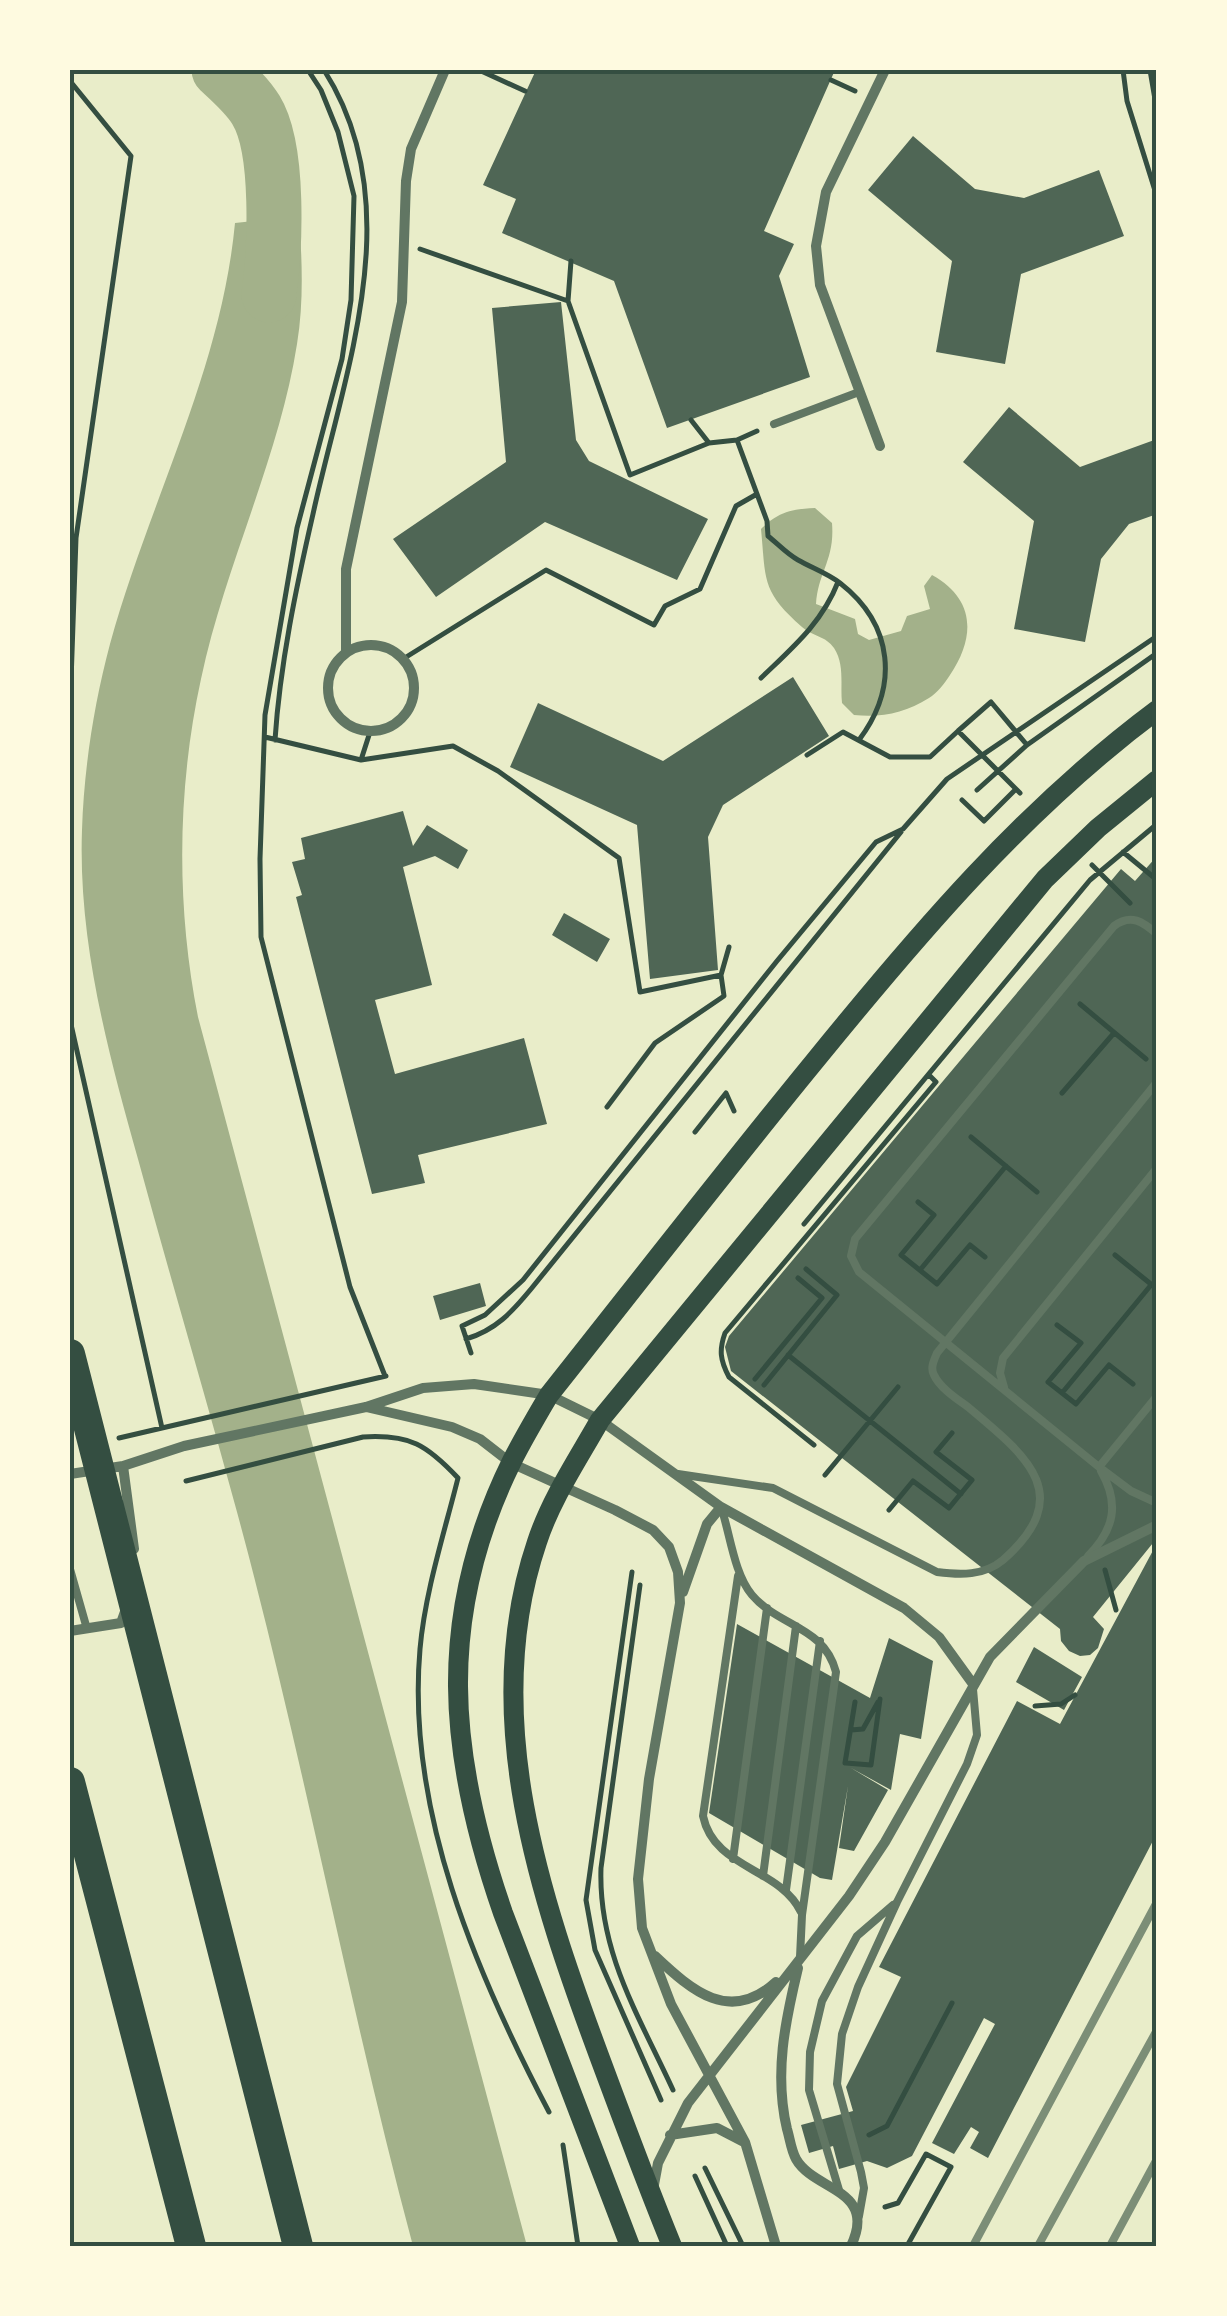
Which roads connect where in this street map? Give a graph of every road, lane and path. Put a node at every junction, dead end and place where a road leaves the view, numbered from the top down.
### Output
1 (308, 70) edge
2 (324, 70) edge
3 (445, 70) edge
4 (479, 70) edge
5 (885, 70) edge
6 (1123, 70) edge
7 (1150, 70) edge
8 (70, 81) edge
9 (525, 91) dead end
10 (1157, 111) edge
11 (1157, 197) edge
12 (403, 243) junction
13 (571, 261) dead end
14 (568, 302) junction
15 (859, 392) junction
16 (691, 420) dead end
17 (774, 424) dead end
18 (708, 443) junction
19 (880, 446) dead end
20 (757, 494) junction
21 (838, 582) junction
22 (1157, 636) edge
23 (346, 653) junction
24 (1157, 653) edge
25 (403, 659) junction
26 (761, 678) dead end
27 (991, 702) dead end
28 (70, 710) edge
29 (1157, 710) edge
30 (1014, 730) junction
31 (958, 731) dead end
32 (370, 732) junction
33 (264, 738) junction
34 (274, 740) junction
35 (860, 740) junction
36 (1026, 745) junction
37 (807, 756) dead end
38 (361, 760) junction
39 (1157, 780) edge
40 (1016, 789) dead end
41 (977, 790) dead end
42 (962, 800) dead end
43 (1157, 824) edge
44 (903, 829) junction
45 (1123, 852) junction
46 (1157, 880) edge
47 (1157, 934) edge
48 (728, 947) dead end
49 (722, 975) junction
50 (1080, 1004) dead end
51 (70, 1020) edge
52 (1114, 1032) junction
53 (1146, 1059) dead end
54 (929, 1076) junction
55 (1157, 1082) edge
56 (1062, 1094) dead end
57 (607, 1107) dead end
58 (734, 1111) dead end
59 (695, 1132) dead end
60 (971, 1137) dead end
61 (1006, 1166) junction
62 (1157, 1168) edge
63 (1038, 1192) dead end
64 (918, 1202) dead end
65 (804, 1224) dead end
66 (1115, 1255) dead end
67 (985, 1256) dead end
68 (806, 1269) dead end
69 (920, 1270) junction
70 (798, 1278) dead end
71 (1154, 1287) edge
72 (1058, 1324) dead end
73 (466, 1339) junction
74 (945, 1342) junction
75 (472, 1353) dead end
76 (70, 1354) edge
77 (788, 1356) junction
78 (385, 1376) dead end
79 (756, 1379) dead end
80 (356, 1380) dead end
81 (1133, 1384) dead end
82 (764, 1385) dead end
83 (898, 1387) dead end
84 (1006, 1391) junction
85 (1062, 1393) junction
86 (549, 1394) junction
87 (1157, 1396) edge
88 (366, 1407) junction
89 (600, 1420) junction
90 (869, 1422) junction
91 (162, 1428) junction
92 (952, 1433) dead end
93 (117, 1438) dead end
94 (814, 1445) dead end
95 (430, 1449) dead end
96 (511, 1463) junction
97 (123, 1466) junction
98 (1099, 1467) junction
99 (70, 1474) edge
100 (678, 1474) junction
101 (825, 1474) dead end
102 (186, 1481) dead end
103 (562, 1486) junction
104 (961, 1494) junction
105 (1157, 1503) edge
106 (721, 1507) junction
107 (889, 1510) dead end
108 (1157, 1525) edge
109 (1084, 1560) junction
110 (70, 1569) edge
111 (738, 1571) junction
112 (632, 1572) dead end
113 (680, 1603) junction
114 (766, 1608) junction
115 (796, 1626) junction
116 (87, 1628) junction
117 (70, 1632) edge
118 (820, 1641) junction
119 (972, 1684) junction
120 (1075, 1695) dead end
121 (1035, 1706) dead end
122 (851, 1730) dead end
123 (845, 1763) dead end
124 (70, 1782) edge
125 (733, 1858) junction
126 (763, 1876) junction
127 (786, 1890) junction
128 (897, 1902) junction
129 (802, 1915) junction
130 (650, 1952) junction
131 (800, 1962) junction
132 (952, 2003) dead end
133 (710, 2074) junction
134 (661, 2100) dead end
135 (670, 2135) junction
136 (869, 2136) dead end
137 (745, 2142) junction
138 (705, 2168) dead end
139 (695, 2176) dead end
140 (839, 2190) junction
141 (652, 2196) junction
142 (885, 2207) dead end
143 (856, 2227) junction
144 (191, 2246) edge
145 (298, 2246) edge
146 (630, 2246) edge
147 (672, 2246) edge
148 (727, 2246) edge
149 (743, 2246) edge
150 (776, 2246) edge
151 (850, 2246) edge
152 (906, 2246) edge

1 - 33 path
2 - 34 path
3 - 12 street
4 - 9 path
5 - 15 street
6 - 11 path
7 - 10 path
8 - 28 path
12 - 14 path
12 - 23 street
13 - 14 path
14 - 18 path
15 - 17 lane
15 - 19 street
16 - 18 path
18 - 20 path
20 - 21 path
20 - 25 path
21 - 26 path
21 - 35 path
22 - 30 path
23 - 25 street
23 - 32 street
24 - 36 path
25 - 32 street
27 - 30 path
29 - 86 main road
30 - 36 path
30 - 44 path
31 - 35 path
32 - 38 path
33 - 34 path
33 - 78 path
34 - 38 path
35 - 37 path
36 - 41 path
38 - 49 path
39 - 89 main road
40 - 42 path
43 - 45 path
44 - 73 path
44 - 73 path
45 - 46 path
45 - 54 path
47 - 74 lane
48 - 49 path
49 - 57 path
50 - 52 path
51 - 91 path
52 - 53 path
52 - 56 path
54 - 65 path
54 - 94 path
55 - 74 lane
58 - 59 path
60 - 61 path
61 - 63 path
61 - 69 path
62 - 84 lane
64 - 69 path
66 - 71 path
67 - 69 path
68 - 77 path
70 - 79 path
71 - 85 path
72 - 85 path
73 - 75 path
74 - 84 lane
74 - 100 lane
76 - 145 highway
77 - 82 path
77 - 90 path
80 - 91 path
81 - 85 path
83 - 90 path
84 - 98 lane
86 - 88 street
86 - 89 street
86 - 96 main road
87 - 98 lane
88 - 96 street
88 - 97 street
89 - 100 street
89 - 103 main road
90 - 101 path
90 - 104 path
91 - 93 path
92 - 104 path
95 - 102 path
96 - 103 street
96 - 146 main road
97 - 99 street
97 - 116 street
98 - 105 lane
98 - 109 lane
100 - 106 street
103 - 113 street
103 - 141 main road
104 - 107 path
106 - 111 lane
106 - 113 street
106 - 119 street
108 - 109 street
109 - 119 street
110 - 116 lane
111 - 114 lane
111 - 125 lane
112 - 134 path
113 - 130 street
114 - 115 lane
114 - 125 lane
115 - 118 lane
115 - 126 lane
116 - 117 street
118 - 127 lane
118 - 129 lane
119 - 128 lane
119 - 131 street
120 - 121 path
122 - 123 path
124 - 144 highway
125 - 126 lane
126 - 127 lane
127 - 129 lane
128 - 140 lane
128 - 143 lane
129 - 131 lane
130 - 131 street
130 - 133 street
131 - 133 street
131 - 140 street
132 - 136 path
133 - 135 street
133 - 137 street
135 - 137 street
135 - 141 street
137 - 150 street
138 - 149 path
139 - 148 path
140 - 143 street
141 - 147 main road
142 - 152 path
143 - 151 street

